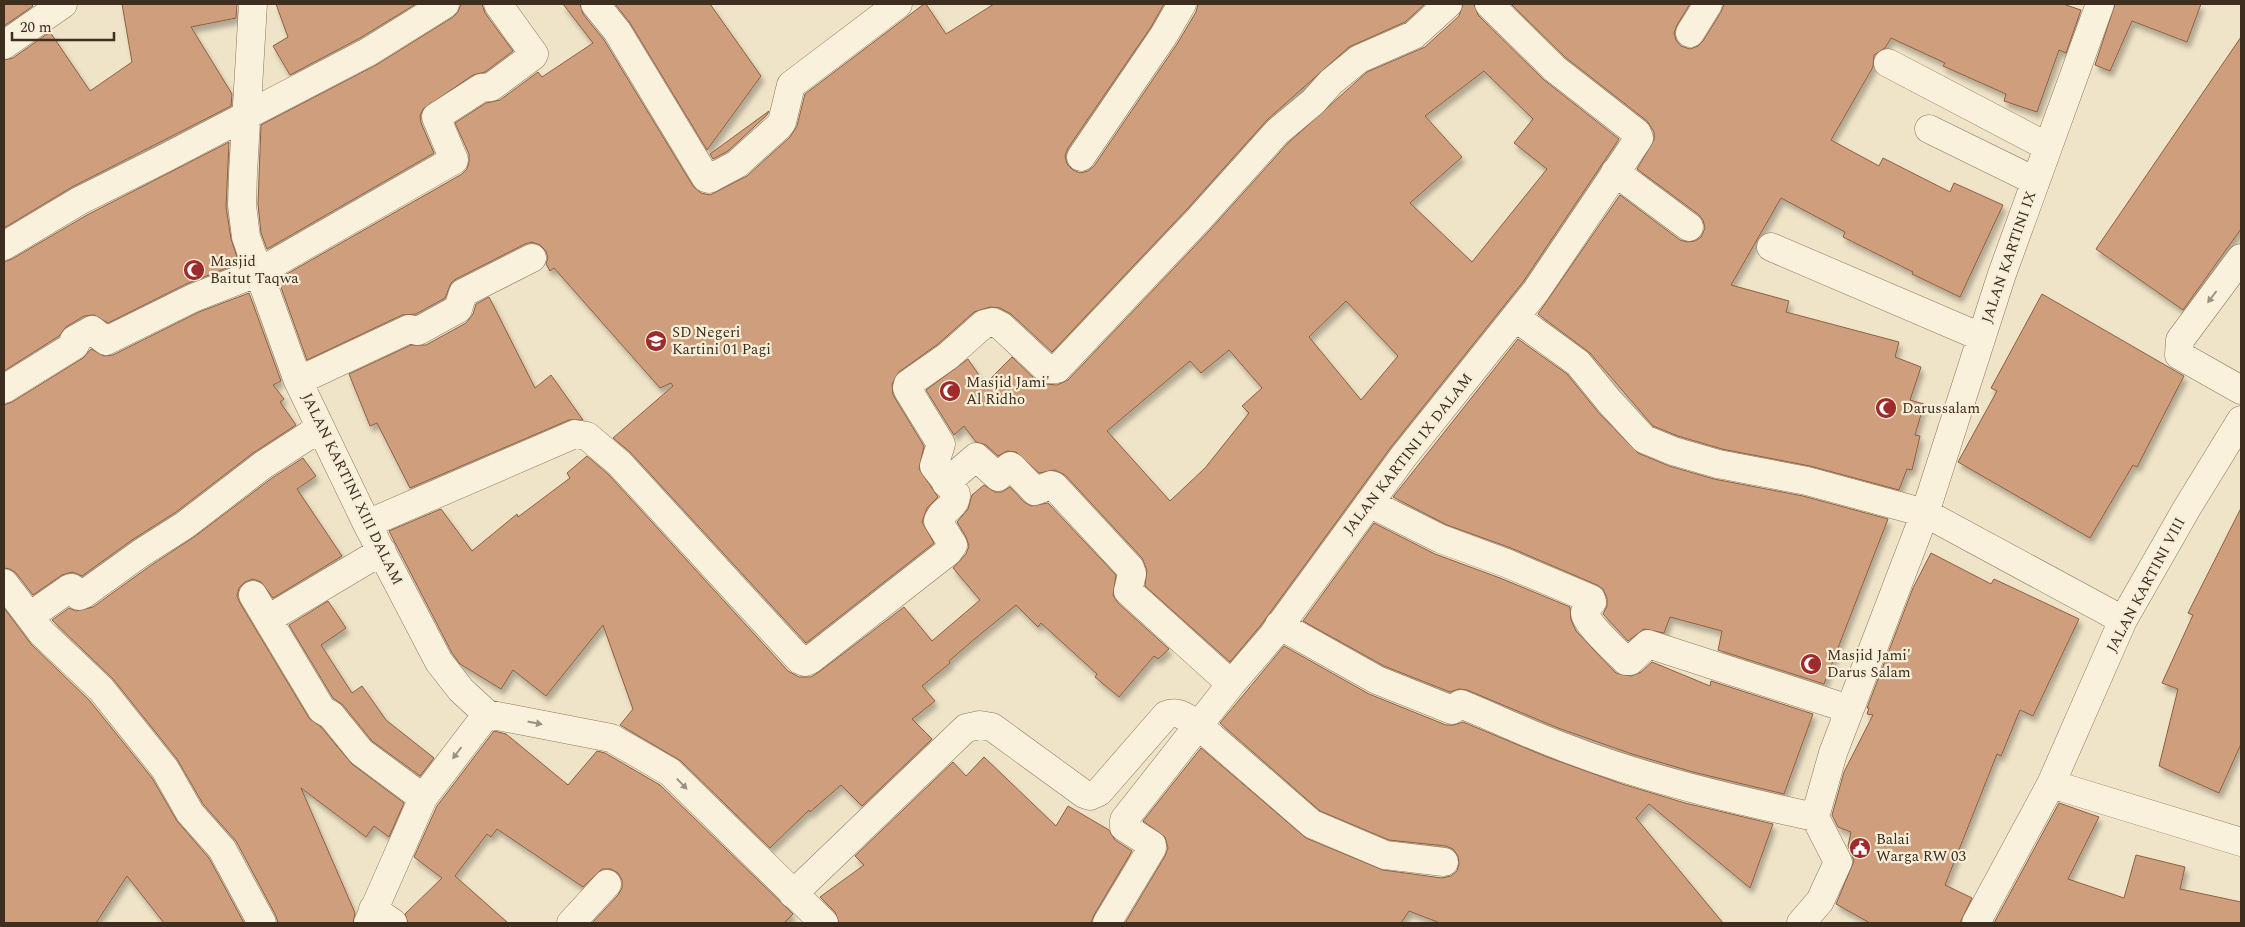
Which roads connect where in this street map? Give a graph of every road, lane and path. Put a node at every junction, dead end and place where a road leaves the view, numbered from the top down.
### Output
1 (63, 4) edge
2 (253, 4) edge
3 (445, 4) edge
4 (498, 4) edge
5 (595, 4) edge
6 (898, 4) edge
7 (1182, 4) edge
8 (1448, 4) edge
9 (1489, 4) edge
10 (1708, 4) edge
11 (2100, 4) edge
12 (1690, 33) dead end
13 (4, 45) edge
14 (1888, 63) dead end
15 (246, 115) junction
16 (1930, 129) dead end
17 (2048, 147) junction
18 (1081, 157) dead end
19 (1615, 172) junction
20 (2035, 181) junction
21 (1689, 227) dead end
22 (4, 246) edge
23 (1771, 247) dead end
24 (532, 258) dead end
25 (2241, 258) edge
26 (260, 272) junction
27 (1516, 316) junction
28 (1981, 337) junction
29 (298, 381) junction
30 (4, 389) edge
31 (2241, 390) edge
32 (2241, 420) edge
33 (320, 428) junction
34 (946, 483) junction
35 (1369, 503) junction
36 (1925, 513) junction
37 (367, 524) junction
38 (382, 551) junction
39 (4, 583) edge
40 (253, 595) dead end
41 (30, 616) junction
42 (268, 619) junction
43 (2123, 620) junction
44 (1279, 625) junction
45 (1231, 684) junction
46 (1849, 709) junction
47 (487, 714) junction
48 (1199, 726) junction
49 (2051, 784) junction
50 (423, 798) junction
51 (1815, 817) junction
52 (2241, 842) edge
53 (1444, 862) dead end
54 (607, 884) dead end
55 (805, 912) edge
56 (378, 918) edge
57 (262, 923) edge
58 (571, 923) edge
59 (1107, 923) edge
60 (1801, 923) edge
61 (1976, 923) edge

1 - 13 street
2 - 15 street, JALAN KARTINI XIII DALAM
3 - 15 street
4 - 26 street
5 - 6 street
7 - 18 street
8 - 34 street
9 - 19 street, JALAN KARTINI IX DALAM
10 - 12 street
11 - 17 street, JALAN KARTINI IX
14 - 17 street
15 - 22 street
15 - 26 street, JALAN KARTINI XIII DALAM
16 - 20 street
17 - 20 street, JALAN KARTINI IX
19 - 21 street
19 - 27 street, JALAN KARTINI IX DALAM
20 - 28 street, JALAN KARTINI IX
23 - 28 street
24 - 29 street
25 -> 31 street
26 - 29 street, JALAN KARTINI XIII DALAM
26 - 30 street
27 - 35 street, JALAN KARTINI IX DALAM
27 - 36 street
28 - 36 street, JALAN KARTINI IX
29 - 33 street, JALAN KARTINI XIII DALAM
32 - 43 street, JALAN KARTINI VIII
33 - 37 street, JALAN KARTINI XIII DALAM
33 - 41 street
34 - 37 street
34 - 45 street
35 - 44 street, JALAN KARTINI IX DALAM
35 - 46 street
36 - 43 street
36 - 46 street, JALAN KARTINI IX
37 - 38 street, JALAN KARTINI XIII DALAM
38 - 42 street
38 - 47 street, JALAN KARTINI XIII DALAM
39 - 41 street
40 - 42 street
41 - 57 street
42 - 50 street
43 - 49 street, JALAN KARTINI VIII
44 - 45 street, JALAN KARTINI IX DALAM
44 - 51 street
45 - 48 street, JALAN KARTINI IX DALAM
46 - 51 street, JALAN KARTINI IX
47 -> 50 street
47 -> 55 street
48 - 53 street
48 - 55 street
48 - 59 street, JALAN KARTINI IX DALAM
49 - 52 street
49 - 61 street, JALAN KARTINI VIII
50 - 56 street
51 - 60 street
54 - 58 street

